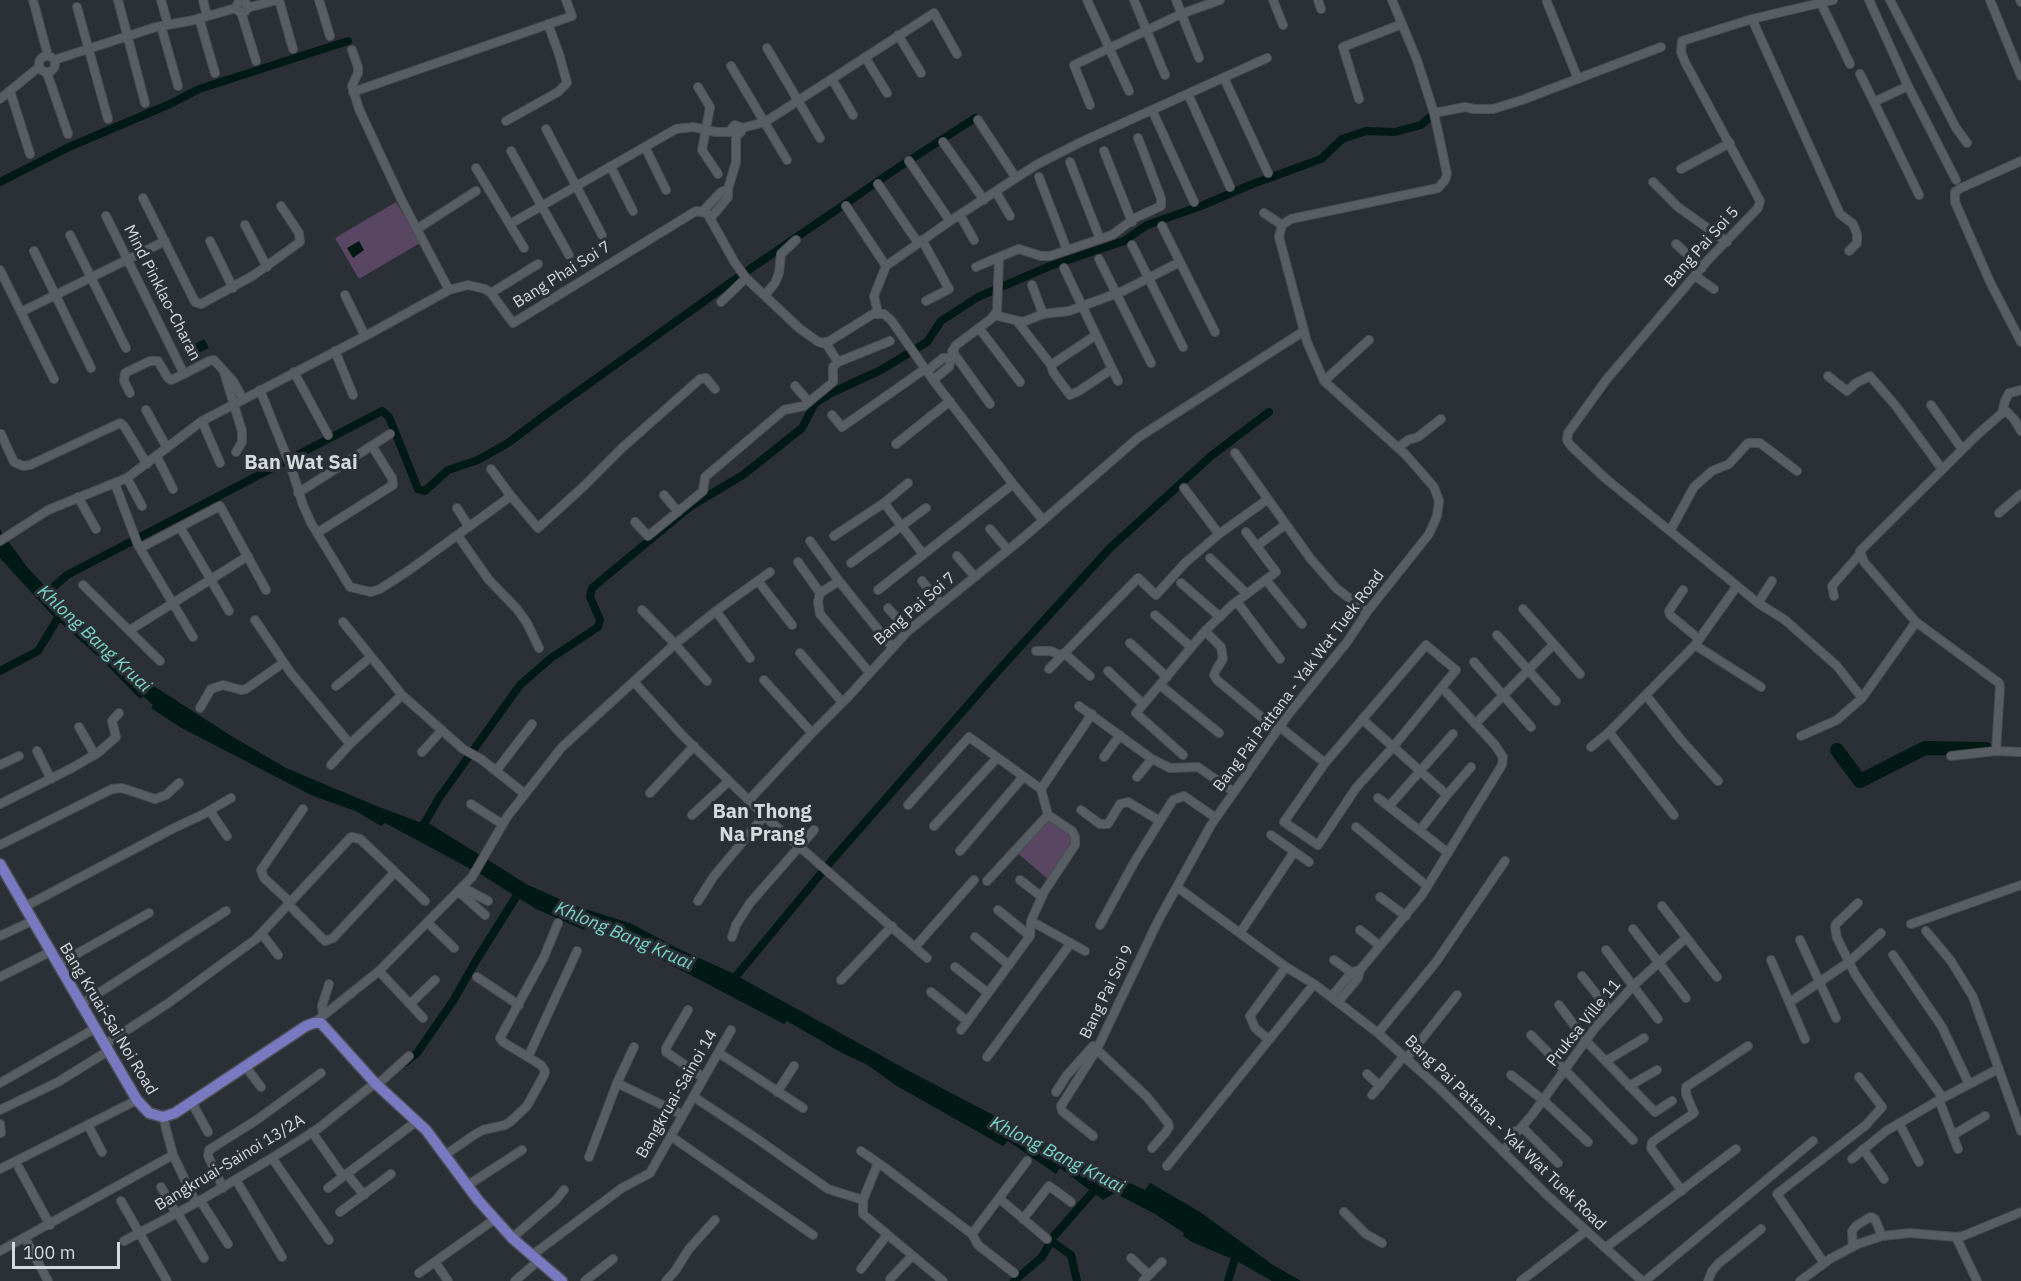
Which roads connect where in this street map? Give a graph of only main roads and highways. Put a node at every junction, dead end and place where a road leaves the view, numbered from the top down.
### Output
1 (1, 869) edge
2 (556, 1279) edge

1 - 2 main road, Bang Kruai-Sai Noi Road

